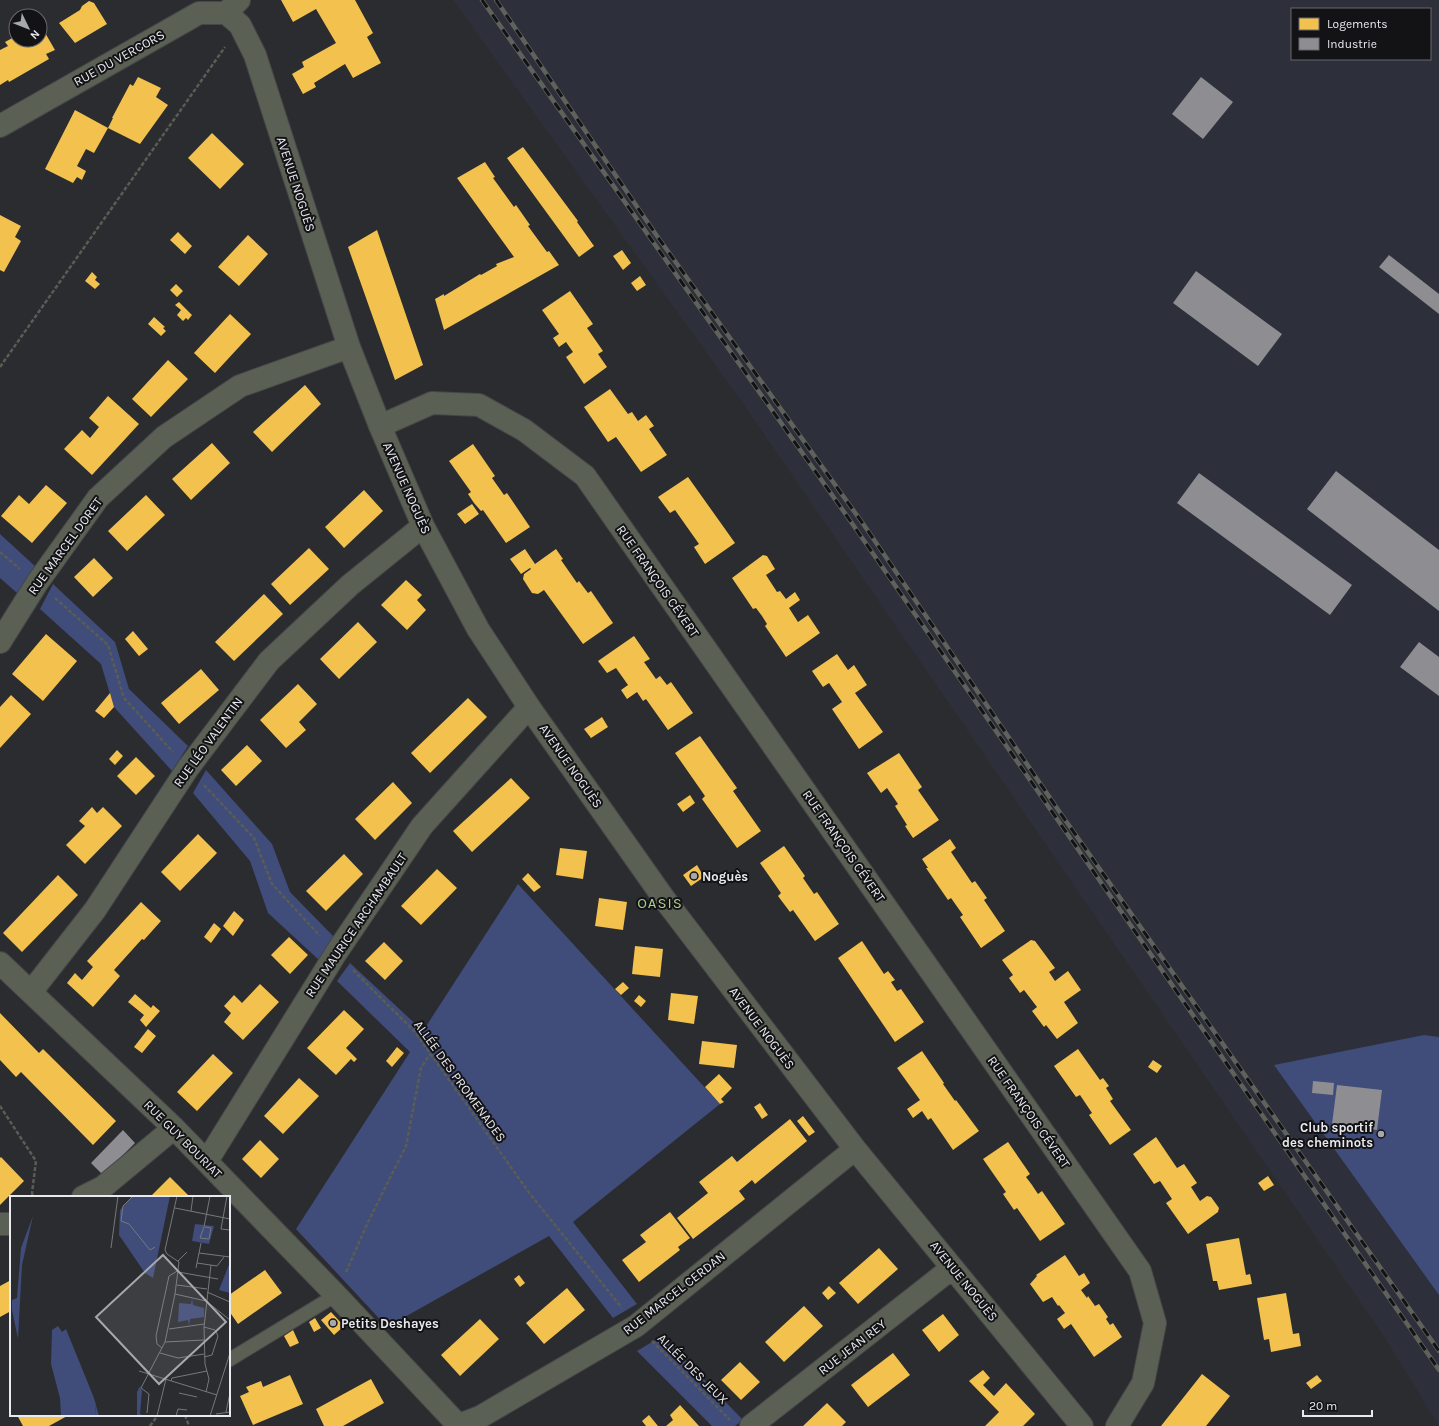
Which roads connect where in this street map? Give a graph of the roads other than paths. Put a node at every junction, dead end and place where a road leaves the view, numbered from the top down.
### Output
1 (233, 10) edge
2 (0, 126) edge
3 (349, 347) junction
4 (380, 426) junction
5 (423, 526) junction
6 (0, 642) edge
7 (529, 707) junction
8 (0, 963) edge
9 (31, 992) junction
10 (174, 1128) junction
11 (854, 1149) junction
12 (207, 1161) junction
13 (85, 1196) edge
14 (952, 1268) junction
15 (336, 1295) junction
16 (230, 1359) edge
17 (741, 1423) edge
18 (1076, 1424) edge
19 (458, 1426) edge
20 (1117, 1426) edge

1 - 2 street, RUE DU VERCORS
1 - 3 street, AVENUE NOGUÈS
3 - 4 street, AVENUE NOGUÈS
3 - 6 street, RUE MARCEL DORET
4 - 5 street, AVENUE NOGUÈS
4 - 20 street, RUE FRANÇOIS CÉVERT
5 - 7 street, AVENUE NOGUÈS
5 - 9 street, RUE LÉO VALENTIN
7 - 11 street, AVENUE NOGUÈS
7 - 12 street, RUE MAURICE ARCHAMBAULT
8 - 9 street, RUE GUY BOURIAT
9 - 10 street, RUE GUY BOURIAT
10 - 12 street, RUE GUY BOURIAT
10 - 13 street
11 - 14 street, AVENUE NOGUÈS
11 - 19 street, RUE MARCEL CERDAN
12 - 15 street, RUE GUY BOURIAT
14 - 17 street, RUE JEAN REY
14 - 18 street, AVENUE NOGUÈS
15 - 16 lane
15 - 19 street, RUE GUY BOURIAT

